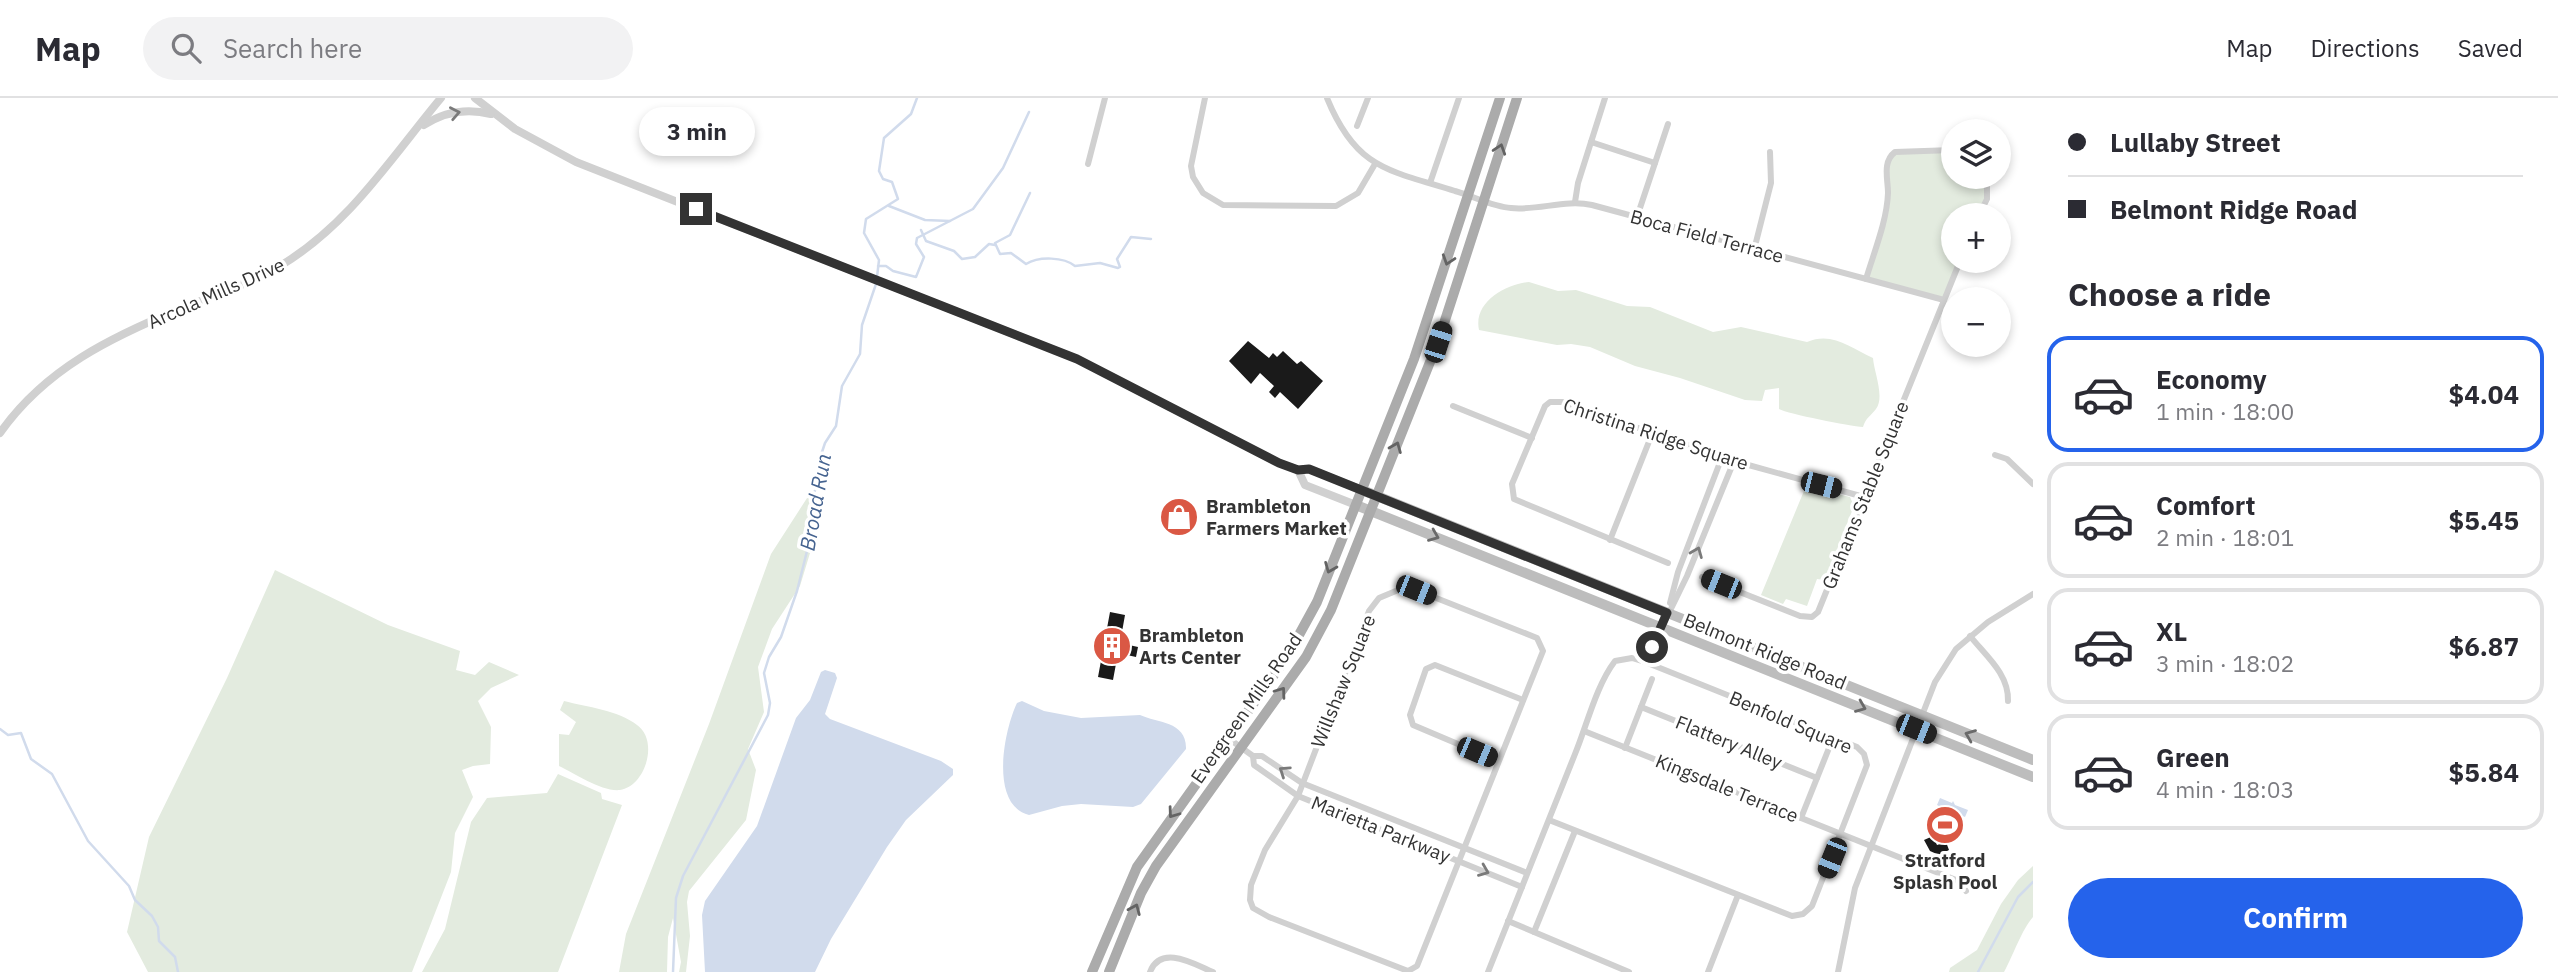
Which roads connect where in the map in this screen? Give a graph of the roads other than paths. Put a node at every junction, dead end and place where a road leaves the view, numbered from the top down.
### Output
1 (442, 98) edge
2 (475, 98) edge
3 (1105, 98) edge
4 (1205, 98) edge
5 (1327, 98) edge
6 (1368, 98) edge
7 (1459, 98) edge
8 (1500, 98) edge
9 (1517, 98) edge
10 (1605, 98) edge
11 (495, 115) junction
12 (1668, 124) dead end
13 (1357, 126) dead end
14 (418, 128) junction
15 (1591, 142) junction
16 (1941, 150) edge
17 (1770, 152) dead end
18 (1654, 163) junction
19 (1088, 164) dead end
20 (1375, 164) junction
21 (1430, 183) junction
22 (1469, 195) junction
23 (1484, 200) junction
24 (1575, 202) junction
25 (1637, 217) junction
26 (1754, 250) junction
27 (1866, 279) junction
28 (1941, 299) edge
29 (1941, 307) edge
30 (1452, 406) dead end
31 (0, 433) edge
32 (1653, 434) junction
33 (1532, 438) junction
34 (1995, 455) dead end
35 (1722, 457) junction
36 (1734, 461) junction
37 (1298, 470) junction
38 (2033, 484) edge
39 (1362, 490) junction
40 (1377, 496) junction
41 (1864, 497) junction
42 (1356, 505) junction
43 (1371, 510) junction
44 (1610, 540) junction
45 (1668, 563) dead end
46 (1702, 577) dead end
47 (2033, 594) edge
48 (1667, 613) junction
49 (1661, 628) junction
50 (1970, 636) junction
51 (1645, 662) junction
52 (1652, 679) dead end
53 (1523, 701) junction
54 (2008, 701) dead end
55 (1641, 707) junction
56 (1922, 716) junction
57 (1916, 729) junction
58 (1584, 731) junction
59 (1228, 737) junction
60 (1833, 738) junction
61 (1241, 747) junction
62 (1625, 748) junction
63 (1253, 756) junction
64 (2033, 760) edge
65 (1498, 761) junction
66 (2033, 777) edge
67 (1817, 778) junction
68 (1302, 783) junction
69 (1298, 796) junction
70 (1801, 818) junction
71 (1549, 820) junction
72 (1575, 831) junction
73 (1842, 834) junction
74 (1870, 845) junction
75 (1464, 849) junction
76 (1459, 861) junction
77 (1527, 873) junction
78 (1522, 887) junction
79 (1966, 891) dead end
80 (1738, 895) junction
81 (1508, 921) junction
82 (1535, 932) junction
83 (1092, 972) edge
84 (1109, 972) edge
85 (1150, 972) edge
86 (1213, 972) edge
87 (1488, 972) edge
88 (1629, 972) edge
89 (1708, 972) edge
90 (1838, 972) edge

1 - 14 street, Arcola Mills Drive
2 - 11 street, Belmont Ridge Road
3 - 19 street
4 - 20 street
5 - 20 street
6 - 13 street
7 - 21 street
8 - 22 main road, Evergreen Mills Road
23 -> 9 main road, Evergreen Mills Road
10 - 15 street
14 -> 11 street
11 - 37 street, Belmont Ridge Road
12 - 18 street
14 - 31 street, Arcola Mills Drive
15 - 18 street
15 - 24 street
16 - 27 street
17 - 26 street
18 - 25 street
20 - 21 street, Boca Field Terrace
21 - 22 street, Boca Field Terrace
22 - 23 street, Boca Field Terrace
22 -> 39 main road, Evergreen Mills Road
23 - 24 street, Boca Field Terrace
40 -> 23 main road, Evergreen Mills Road
24 - 25 street, Boca Field Terrace
25 - 26 street, Boca Field Terrace
26 - 27 street, Boca Field Terrace
27 - 28 street, Boca Field Terrace
29 - 41 street, Grahams Stable Square
30 - 33 street
32 - 33 street, Christina Ridge Square
32 - 35 street, Christina Ridge Square
32 - 44 street
33 - 44 street, Christina Ridge Square
34 - 38 street
35 - 36 street, Christina Ridge Square
35 - 48 street
36 - 41 street, Christina Ridge Square
48 -> 36 street
37 - 39 street, Belmont Ridge Road
37 - 42 street, Belmont Ridge Road
39 - 40 main road, Belmont Ridge Road
39 - 42 main road, Evergreen Mills Road
40 - 43 main road, Evergreen Mills Road
40 - 48 main road, Belmont Ridge Road
41 - 46 street, Grahams Stable Square
42 - 43 main road, Belmont Ridge Road
42 -> 59 main road, Evergreen Mills Road
43 -> 49 main road, Belmont Ridge Road
61 -> 43 main road, Evergreen Mills Road
44 - 45 street, Christina Ridge Square
47 - 50 street
48 - 49 street
48 - 56 main road, Belmont Ridge Road
49 - 51 street
49 -> 57 main road, Belmont Ridge Road
50 - 54 street
50 - 56 street
51 - 58 street, Benfold Square
51 - 60 street, Benfold Square
52 - 55 street
53 - 65 street, Willshaw Square
53 - 65 street
53 - 68 street, Willshaw Square
55 - 62 street
55 - 67 street, Flattery Alley
56 - 57 street
64 -> 56 main road, Belmont Ridge Road
57 - 66 main road, Belmont Ridge Road
57 - 74 street
58 - 62 street, Kingsdale Terrace
58 - 71 street, Benfold Square
59 - 61 street, Marietta Parkway
59 -> 83 main road, Evergreen Mills Road
60 - 67 street
60 - 73 street, Benfold Square
61 - 63 street, Marietta Parkway
84 -> 61 main road, Evergreen Mills Road
62 - 70 street, Kingsdale Terrace
68 -> 63 street, Marietta Parkway
63 - 69 street, Marietta Parkway
65 - 75 street, Willshaw Square
67 - 70 street
68 - 69 street, Willshaw Square
68 - 75 street, Marietta Parkway
69 - 76 street, Marietta Parkway
69 - 76 street, Willshaw Square
70 - 73 street, Kingsdale Terrace
71 - 72 street, Benfold Square
71 - 77 street, Benfold Square
72 - 80 street, Benfold Square
72 - 82 street
73 - 74 street, Kingsdale Terrace
73 - 80 street, Benfold Square
74 - 79 street, Kingsdale Terrace
74 - 90 street
75 - 76 street, Willshaw Square
75 - 77 street, Marietta Parkway
76 -> 78 street, Marietta Parkway
77 - 78 street, Benfold Square
78 - 81 street, Benfold Square
80 - 89 street
81 - 82 street
81 - 87 street, Benfold Square
82 - 88 street
85 - 86 street

